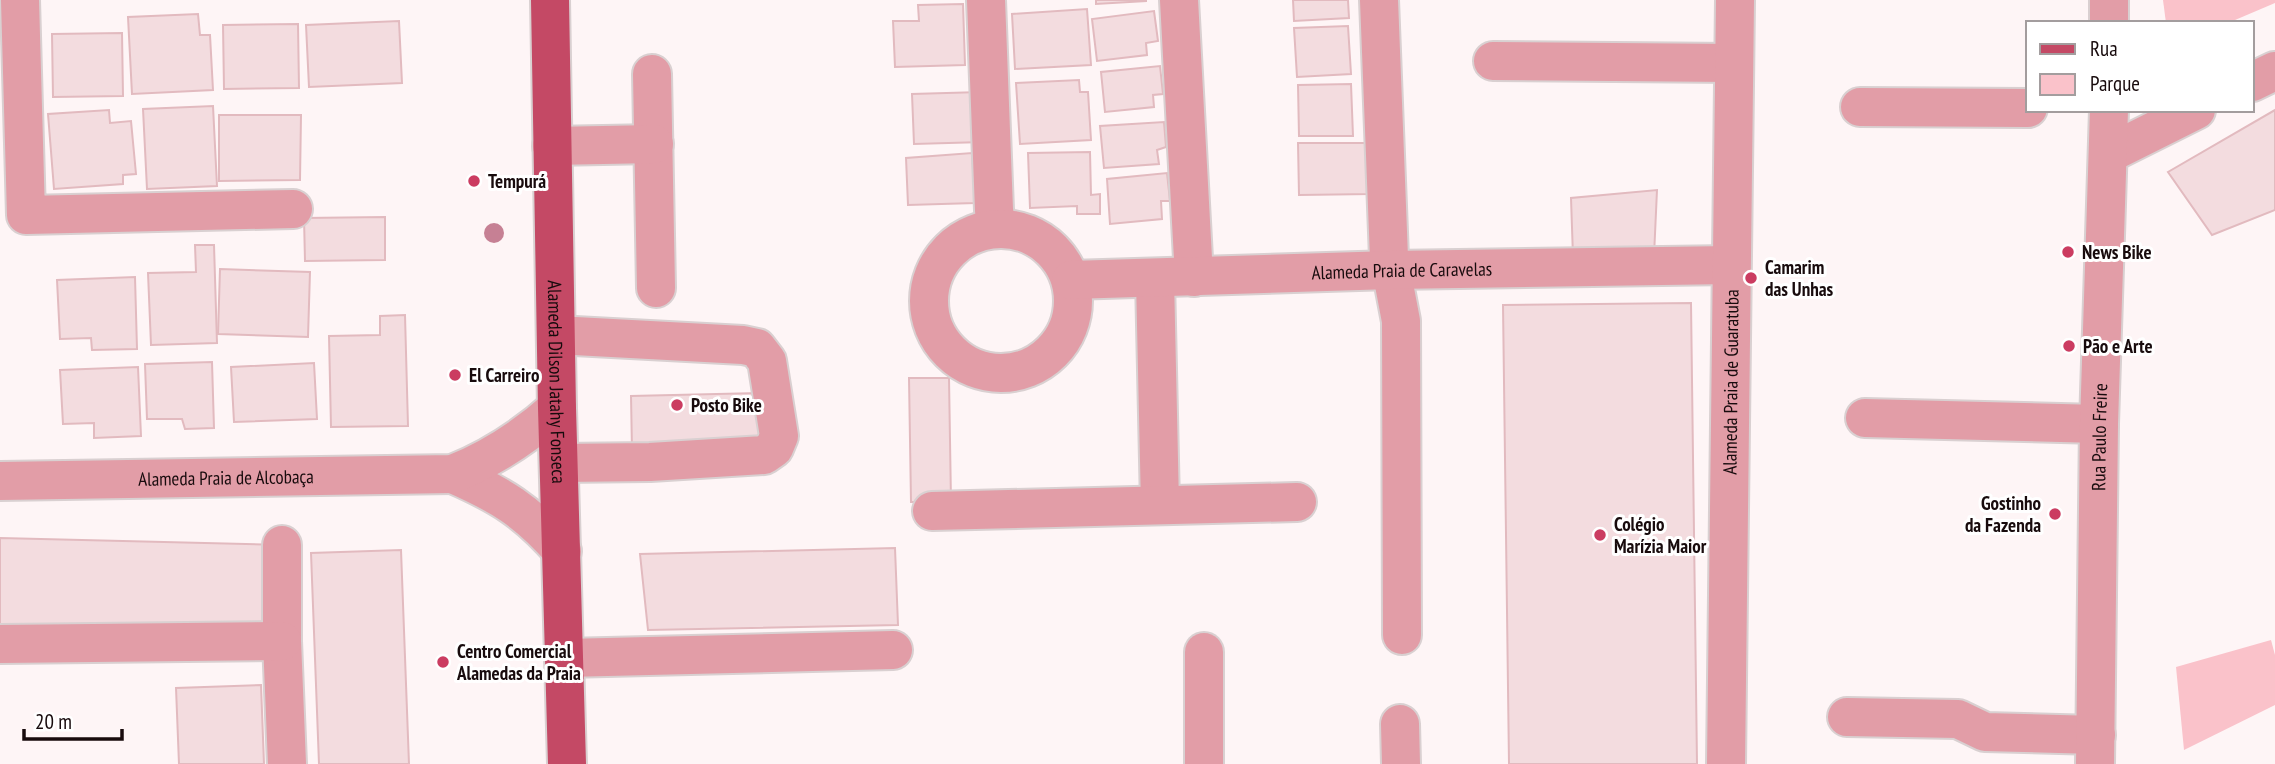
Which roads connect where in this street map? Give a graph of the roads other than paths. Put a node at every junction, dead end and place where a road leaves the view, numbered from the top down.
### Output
1 (20, 0) edge
2 (986, 0) edge
3 (1179, 0) edge
4 (1379, 0) edge
5 (1735, 0) edge
6 (2109, 0) edge
7 (544, 8) edge
8 (2109, 21) edge
9 (1493, 61) dead end
10 (1734, 63) junction
11 (2275, 71) edge
12 (652, 74) dead end
13 (2254, 81) edge
14 (1860, 107) dead end
15 (2026, 108) edge
16 (2109, 112) edge
17 (2192, 112) edge
18 (654, 144) junction
19 (552, 146) junction
20 (2108, 154) junction
21 (293, 209) dead end
22 (997, 229) junction
23 (1390, 264) junction
24 (1731, 265) junction
25 (1194, 277) junction
26 (1155, 279) junction
27 (1071, 280) junction
28 (656, 288) dead end
29 (556, 335) junction
30 (557, 408) junction
31 (1865, 418) dead end
32 (2099, 424) junction
33 (559, 463) junction
34 (453, 474) junction
35 (0, 481) edge
36 (1297, 502) dead end
37 (1160, 505) junction
38 (932, 511) dead end
39 (282, 545) dead end
40 (562, 551) junction
41 (1402, 635) dead end
42 (282, 641) junction
43 (0, 644) edge
44 (893, 650) dead end
45 (1204, 652) dead end
46 (565, 659) junction
47 (1847, 717) dead end
48 (1400, 724) dead end
49 (2095, 750) edge
50 (287, 764) edge
51 (567, 764) edge
52 (1204, 764) edge
53 (1401, 764) edge
54 (1726, 764) edge

1 - 21 street
2 - 22 street
3 - 25 street
4 - 23 street
5 - 10 street, Alameda Praia de Guaratuba
6 - 8 street
7 - 19 main road, Alameda Dilson Jatahy Fonseca
9 - 10 street
10 - 24 street, Alameda Praia de Guaratuba
11 - 13 street
12 - 18 street
14 - 15 street
16 - 20 street, Rua Paulo Freire
17 - 20 street
18 - 19 street
18 - 28 street
19 - 29 main road, Alameda Dilson Jatahy Fonseca
20 - 32 street, Rua Paulo Freire
22 - 27 street
22 - 27 street
23 - 24 street, Alameda Praia de Caravelas
23 - 25 street, Alameda Praia de Caravelas
23 - 41 street
24 - 54 street, Alameda Praia de Guaratuba
25 - 26 street, Alameda Praia de Caravelas
26 - 27 street, Alameda Praia de Caravelas
26 - 37 street
29 - 30 main road, Alameda Dilson Jatahy Fonseca
29 - 33 street
30 - 33 main road, Alameda Dilson Jatahy Fonseca
30 - 34 street, Alameda Praia de Alcobaça
31 - 32 street
32 - 49 street, Rua Paulo Freire
33 - 40 main road, Alameda Dilson Jatahy Fonseca
34 - 35 street, Alameda Praia de Alcobaça
34 - 40 street, Alameda Praia de Alcobaça
36 - 37 street
37 - 38 street
39 - 42 street
40 - 46 main road, Alameda Dilson Jatahy Fonseca
42 - 43 street
42 - 50 street
44 - 46 street
45 - 52 street
46 - 51 main road, Alameda Dilson Jatahy Fonseca
47 - 49 street
48 - 53 street

